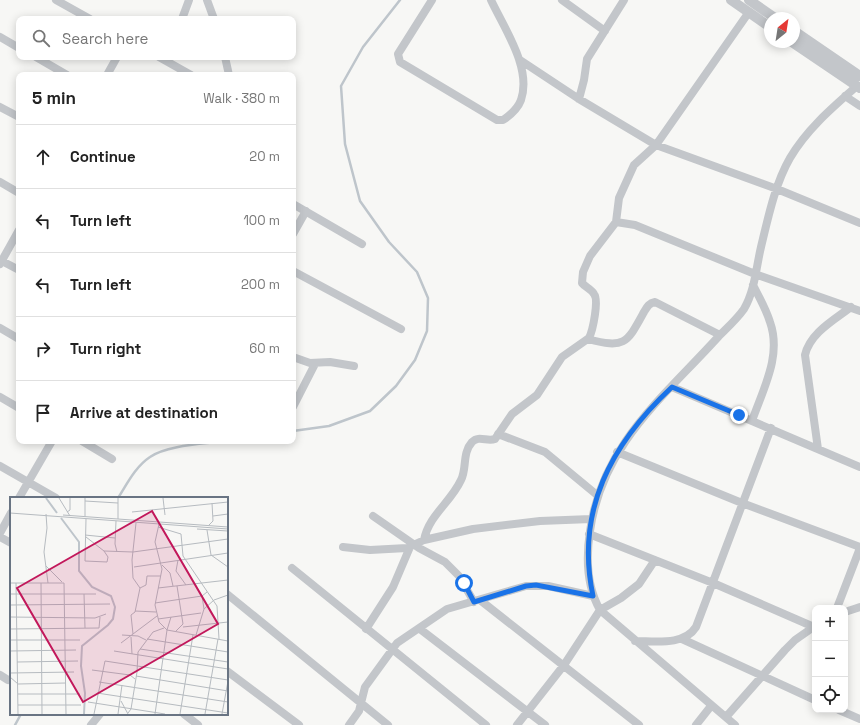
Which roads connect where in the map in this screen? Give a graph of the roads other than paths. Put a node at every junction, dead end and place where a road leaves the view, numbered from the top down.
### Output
1 (56, 0) edge
2 (189, 0) edge
3 (207, 0) edge
4 (432, 0) edge
5 (491, 0) edge
6 (562, 0) edge
7 (624, 0) edge
8 (731, 0) edge
9 (749, 0) edge
10 (749, 12) junction
11 (766, 12) edge
12 (85, 16) edge
13 (183, 16) edge
14 (213, 16) edge
15 (764, 23) edge
16 (605, 31) junction
17 (800, 35) edge
18 (0, 37) edge
19 (16, 46) edge
20 (800, 47) edge
21 (41, 60) edge
22 (115, 60) edge
23 (165, 60) edge
24 (226, 60) edge
25 (520, 60) junction
26 (62, 72) edge
27 (109, 72) edge
28 (186, 72) edge
29 (228, 72) edge
30 (860, 76) edge
31 (858, 87) edge
32 (845, 96) junction
33 (578, 99) junction
34 (860, 106) edge
35 (0, 107) edge
36 (16, 116) edge
37 (656, 145) junction
38 (0, 182) edge
39 (777, 189) junction
40 (16, 191) edge
41 (296, 206) edge
42 (306, 211) junction
43 (616, 222) junction
44 (860, 224) edge
45 (296, 229) edge
46 (16, 235) edge
47 (362, 244) dead end
48 (1, 261) edge
49 (16, 268) edge
50 (296, 273) edge
51 (755, 274) junction
52 (753, 285) junction
53 (851, 307) junction
54 (860, 311) edge
55 (0, 328) edge
56 (401, 329) dead end
57 (720, 335) junction
58 (16, 337) edge
59 (588, 339) junction
60 (296, 358) edge
61 (315, 364) junction
62 (354, 366) dead end
63 (672, 387) junction
64 (0, 397) edge
65 (296, 401) edge
66 (16, 406) edge
67 (752, 421) junction
68 (771, 428) junction
69 (498, 434) junction
70 (50, 444) edge
71 (87, 444) edge
72 (818, 449) junction
73 (618, 452) junction
74 (112, 459) dead end
75 (0, 466) edge
76 (860, 467) edge
77 (28, 482) junction
78 (597, 495) junction
79 (20, 497) edge
80 (54, 497) edge
81 (742, 503) junction
82 (10, 515) edge
83 (373, 516) dead end
84 (591, 519) junction
85 (0, 532) edge
86 (589, 534) junction
87 (0, 537) edge
88 (424, 540) junction
89 (10, 542) edge
90 (412, 546) junction
91 (342, 547) dead end
92 (860, 548) edge
93 (655, 560) junction
94 (292, 568) dead end
95 (713, 583) junction
96 (228, 595) edge
97 (593, 596) junction
98 (477, 601) junction
99 (838, 605) edge
100 (860, 607) edge
101 (600, 610) junction
102 (848, 611) edge
103 (812, 626) edge
104 (366, 628) junction
105 (420, 628) junction
106 (812, 628) edge
107 (682, 639) junction
108 (635, 641) junction
109 (392, 649) junction
110 (564, 665) junction
111 (228, 672) edge
112 (0, 675) edge
113 (762, 677) junction
114 (8, 680) dead end
115 (812, 699) edge
116 (361, 704) junction
117 (711, 706) junction
118 (528, 711) junction
119 (846, 713) edge
120 (185, 715) edge
121 (726, 717) junction
122 (860, 719) edge
123 (198, 725) edge
124 (299, 725) edge
125 (349, 725) edge
126 (388, 725) edge
127 (486, 725) edge
128 (517, 725) edge
129 (545, 725) edge
130 (639, 725) edge
131 (696, 725) edge
132 (735, 725) edge

1 - 12 street
2 - 13 street
3 - 14 street
4 - 25 street
5 - 25 street
6 - 16 street
7 - 16 street
8 - 10 street
9 - 11 street
10 - 15 street
10 - 37 street
16 - 33 street
17 - 30 street
18 - 19 street
20 - 31 street
21 - 26 street
22 - 27 street
23 - 28 street
24 - 29 street
25 - 33 street
31 - 32 street
32 - 34 street
32 - 39 street
33 - 37 street
35 - 36 street
37 - 39 street
37 - 43 street
38 - 40 street
39 - 44 street
39 - 51 street
41 - 42 street
42 - 45 street
42 - 47 street
43 - 51 street
43 - 59 street
46 - 48 street
48 - 49 street
50 - 56 street
51 - 52 street
51 - 53 street
52 - 57 street
52 - 67 street
53 - 54 street
53 - 72 street
55 - 58 street
57 - 59 street
57 - 63 street
59 - 69 street
60 - 61 street
61 - 62 street
61 - 65 street
63 - 67 street
63 - 73 street
64 - 66 street
67 - 68 street
68 - 72 street
68 - 81 street
69 - 78 street
69 - 88 street
70 - 77 street
71 - 74 street
72 - 76 street
73 - 78 street
73 - 81 street
75 - 77 street
77 - 79 street
77 - 80 street
78 - 84 street
81 - 92 street
81 - 95 street
82 - 85 street
83 - 90 street
84 - 86 street
84 - 88 street
86 - 93 street
86 - 97 street
87 - 89 street
88 - 90 street
90 - 91 street
90 - 98 street
90 - 104 street
92 - 99 street
93 - 95 street
93 - 101 street
94 - 104 street
95 - 103 street
95 - 107 street
96 - 116 street
97 - 98 street
97 - 101 street
98 - 105 street
98 - 110 street
100 - 102 street
101 - 108 street
101 - 110 street
104 - 109 street
105 - 109 street
105 - 118 street
106 - 113 street
107 - 108 street
107 - 113 street
108 - 117 street
109 - 116 street
109 - 127 street
110 - 118 street
110 - 130 street
111 - 124 street
112 - 114 street
113 - 115 street
113 - 121 street
116 - 125 street
116 - 126 street
117 - 121 street
117 - 131 street
118 - 128 street
118 - 129 street
119 - 122 street
120 - 123 street
121 - 132 street

